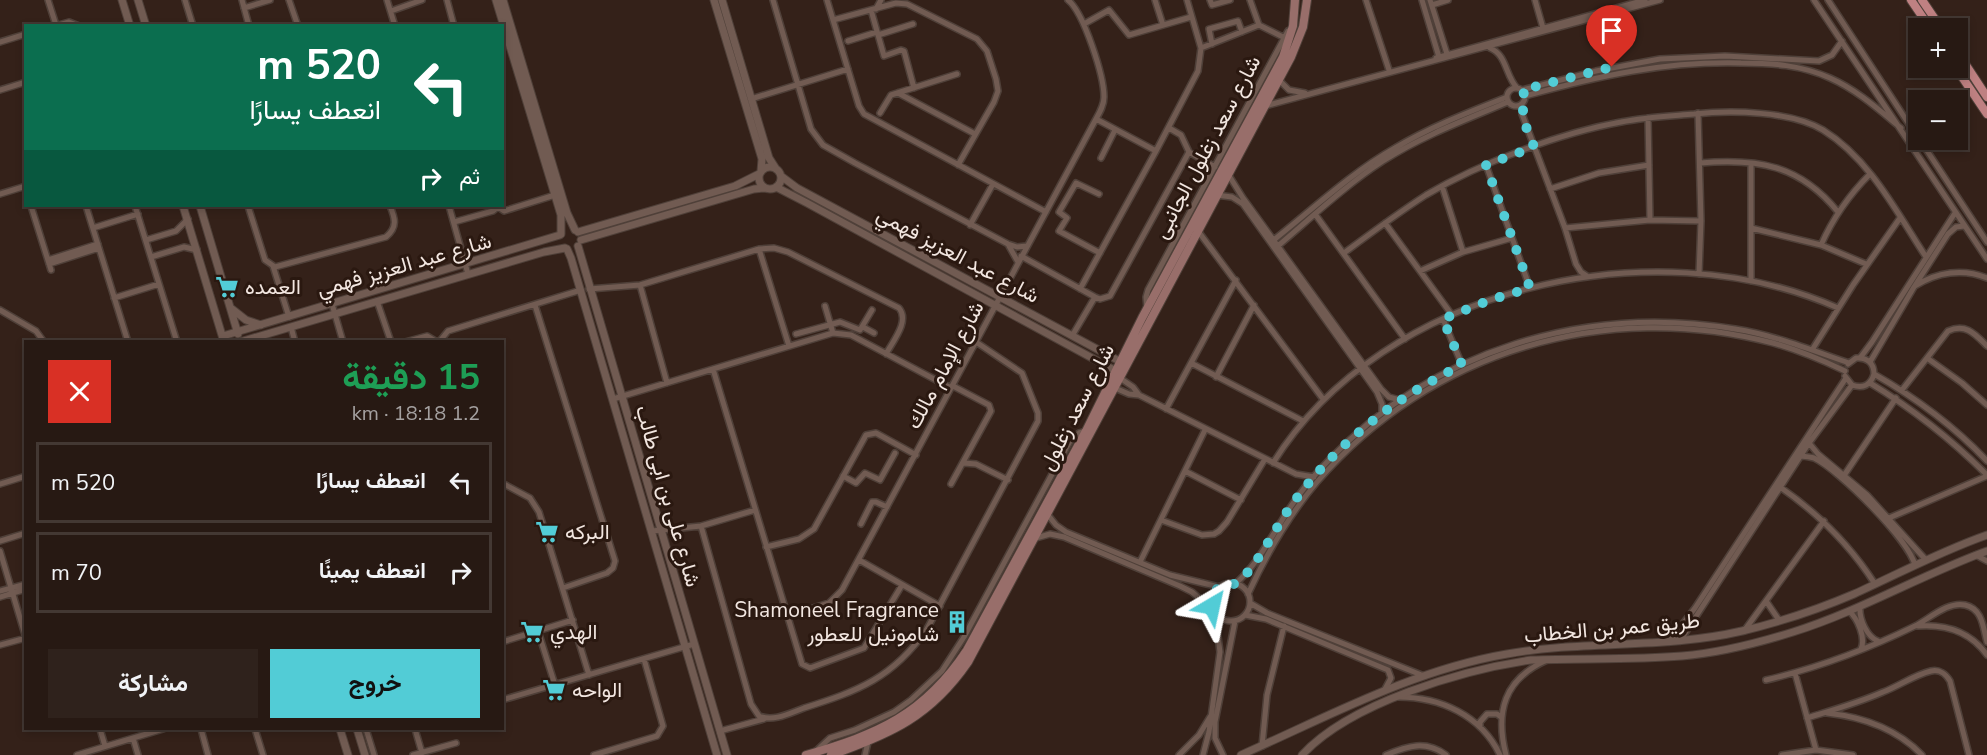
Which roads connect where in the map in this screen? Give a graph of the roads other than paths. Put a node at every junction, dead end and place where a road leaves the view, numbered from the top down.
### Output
1 (48, 0) edge
2 (122, 0) edge
3 (185, 0) edge
4 (242, 0) edge
5 (270, 0) edge
6 (289, 0) edge
7 (387, 0) edge
8 (422, 0) edge
9 (447, 0) edge
10 (496, 0) edge
11 (714, 0) edge
12 (722, 0) edge
13 (773, 0) edge
14 (827, 0) edge
15 (881, 0) edge
16 (1068, 0) edge
17 (1155, 0) edge
18 (1187, 0) edge
19 (1210, 0) edge
20 (1230, 0) edge
21 (1250, 0) edge
22 (1293, 0) edge
23 (1307, 0) edge
24 (1366, 0) edge
25 (1422, 0) edge
26 (1448, 0) edge
27 (1535, 0) edge
28 (1645, 0) edge
29 (1660, 0) edge
30 (1814, 0) edge
31 (1828, 0) edge
32 (1911, 0) edge
33 (1922, 0) edge
34 (140, 1) edge
35 (1431, 2) edge
36 (502, 5) edge
37 (244, 8) junction
38 (874, 9) junction
39 (391, 11) junction
40 (1191, 17) junction
41 (1923, 18) edge
42 (1934, 18) edge
43 (833, 20) junction
44 (55, 24) edge
45 (129, 24) edge
46 (146, 24) edge
47 (192, 24) edge
48 (248, 24) edge
49 (297, 24) edge
50 (394, 24) edge
51 (453, 24) edge
52 (913, 24) dead end
53 (1084, 24) junction
54 (1163, 25) junction
55 (1259, 25) junction
56 (1542, 28) junction
57 (1242, 32) junction
58 (878, 34) junction
59 (24, 35) edge
60 (1285, 38) junction
61 (848, 41) dead end
62 (1842, 41) junction
63 (0, 42) edge
64 (1507, 42) junction
65 (1212, 44) junction
66 (1201, 48) junction
67 (1488, 48) junction
68 (1447, 54) junction
69 (1502, 56) junction
70 (1439, 57) junction
71 (1968, 68) edge
72 (848, 69) junction
73 (1389, 70) junction
74 (957, 74) dead end
75 (1509, 78) junction
76 (1963, 78) edge
77 (1279, 80) junction
78 (24, 83) edge
79 (798, 84) junction
80 (914, 88) junction
81 (1520, 89) junction
82 (0, 90) edge
83 (898, 93) junction
84 (1526, 96) junction
85 (1508, 97) junction
86 (1987, 97) edge
87 (751, 99) junction
88 (1522, 104) junction
89 (1264, 106) junction
90 (1515, 106) junction
91 (534, 112) junction
92 (880, 113) dead end
93 (1698, 113) junction
94 (1522, 114) junction
95 (1987, 114) edge
96 (1648, 118) junction
97 (1096, 119) junction
98 (1908, 122) edge
99 (1168, 128) junction
100 (1900, 128) junction
101 (1115, 130) junction
102 (975, 134) junction
103 (1243, 139) junction
104 (1534, 147) junction
105 (1926, 150) edge
106 (763, 151) junction
107 (1156, 151) junction
108 (1189, 152) junction
109 (1101, 158) dead end
110 (1751, 163) junction
111 (1700, 164) junction
112 (958, 165) junction
113 (1486, 165) junction
114 (1649, 165) junction
115 (1215, 167) junction
116 (776, 169) junction
117 (760, 173) junction
118 (1228, 174) junction
119 (1870, 174) junction
120 (781, 176) junction
121 (745, 182) junction
122 (993, 184) junction
123 (1442, 186) junction
124 (24, 187) edge
125 (765, 188) junction
126 (776, 188) junction
127 (797, 188) junction
128 (1550, 189) junction
129 (748, 191) junction
130 (0, 194) edge
131 (1099, 194) dead end
132 (555, 195) junction
133 (793, 195) junction
134 (1216, 195) junction
135 (31, 207) edge
136 (86, 207) edge
137 (135, 207) edge
138 (183, 207) edge
139 (200, 207) edge
140 (248, 207) edge
141 (390, 207) edge
142 (449, 207) edge
143 (497, 207) edge
144 (499, 207) edge
145 (1046, 212) junction
146 (1838, 212) junction
147 (1955, 213) junction
148 (138, 214) junction
149 (564, 214) junction
150 (1316, 214) junction
151 (1900, 218) junction
152 (188, 219) junction
153 (1650, 220) junction
154 (1701, 221) junction
155 (454, 222) junction
156 (1385, 223) junction
157 (970, 225) junction
158 (1964, 226) junction
159 (93, 228) junction
160 (1565, 228) junction
161 (1751, 228) junction
162 (588, 229) junction
163 (576, 231) junction
164 (1198, 231) junction
165 (561, 235) junction
166 (590, 237) junction
167 (1512, 237) junction
168 (1275, 239) junction
169 (146, 240) junction
170 (547, 240) junction
171 (1987, 242) edge
172 (579, 243) junction
173 (1008, 244) junction
174 (1279, 245) junction
175 (1821, 245) junction
176 (99, 246) junction
177 (1027, 246) junction
178 (566, 249) junction
179 (759, 249) junction
180 (197, 250) junction
181 (549, 250) junction
182 (1464, 252) junction
183 (1100, 253) junction
184 (1344, 253) junction
185 (1021, 256) junction
186 (151, 257) junction
187 (1926, 257) junction
188 (1987, 259) edge
189 (581, 260) junction
190 (573, 262) junction
191 (1018, 262) junction
192 (465, 264) junction
193 (1576, 264) junction
194 (1866, 264) junction
195 (273, 266) junction
196 (1420, 271) junction
197 (468, 274) junction
198 (1699, 274) junction
199 (1588, 276) junction
200 (1987, 278) edge
201 (1567, 279) junction
202 (1236, 280) junction
203 (1751, 280) junction
204 (159, 284) junction
205 (640, 285) junction
206 (1914, 287) junction
207 (1530, 288) junction
208 (589, 289) junction
209 (1080, 289) junction
210 (581, 290) junction
211 (114, 297) junction
212 (1000, 297) junction
213 (1095, 297) junction
214 (377, 302) junction
215 (332, 304) junction
216 (535, 305) junction
217 (1254, 305) junction
218 (825, 306) dead end
219 (996, 306) junction
220 (231, 308) junction
221 (1838, 308) junction
222 (1147, 309) junction
223 (0, 310) edge
224 (872, 310) dead end
225 (334, 314) junction
226 (1452, 315) junction
227 (289, 317) junction
228 (1443, 319) junction
229 (830, 323) junction
230 (262, 325) junction
231 (291, 327) junction
232 (863, 327) junction
233 (238, 332) junction
234 (833, 333) junction
235 (874, 333) dead end
236 (796, 334) dead end
237 (265, 335) junction
238 (1072, 336) junction
239 (223, 339) edge
240 (1405, 339) junction
241 (43, 340) edge
242 (127, 340) edge
243 (176, 340) edge
244 (240, 340) edge
245 (248, 340) edge
246 (261, 340) edge
247 (295, 340) edge
248 (342, 340) edge
249 (390, 340) edge
250 (412, 340) edge
251 (434, 340) edge
252 (440, 340) edge
253 (976, 342) junction
254 (789, 346) junction
255 (1987, 346) edge
256 (1099, 350) junction
257 (1812, 350) junction
258 (886, 354) junction
259 (1860, 358) junction
260 (1927, 358) junction
261 (1094, 359) junction
262 (1121, 362) junction
263 (1870, 362) junction
264 (1191, 363) junction
265 (1848, 363) junction
266 (1462, 365) junction
267 (1362, 367) junction
268 (713, 369) junction
269 (1845, 371) junction
270 (1118, 374) junction
271 (1874, 374) junction
272 (1216, 377) junction
273 (1846, 378) junction
274 (667, 382) junction
275 (1869, 383) junction
276 (1852, 385) junction
277 (952, 387) junction
278 (1115, 388) junction
279 (1902, 390) junction
280 (1139, 395) junction
281 (621, 396) junction
282 (1896, 398) junction
283 (613, 399) junction
284 (1323, 399) junction
285 (1400, 400) junction
286 (1987, 405) edge
287 (1166, 409) junction
288 (1382, 413) junction
289 (1303, 421) junction
290 (1090, 428) junction
291 (1205, 430) junction
292 (1809, 443) junction
293 (970, 452) junction
294 (895, 453) dead end
295 (916, 455) junction
296 (1800, 456) junction
297 (1265, 459) junction
298 (1987, 461) edge
299 (964, 463) junction
300 (1273, 463) junction
301 (976, 464) junction
302 (1185, 471) junction
303 (1296, 474) junction
304 (1845, 474) junction
305 (843, 476) junction
306 (1987, 476) edge
307 (24, 477) edge
308 (1314, 477) junction
309 (1008, 480) junction
310 (0, 484) edge
311 (504, 484) edge
312 (951, 484) dead end
313 (1780, 487) junction
314 (1304, 489) junction
315 (1241, 500) junction
316 (887, 507) junction
317 (755, 510) junction
318 (1048, 515) junction
319 (1889, 518) junction
320 (1161, 520) junction
321 (1824, 521) junction
322 (861, 524) dead end
323 (701, 526) junction
324 (652, 531) junction
325 (660, 531) junction
326 (24, 534) edge
327 (1987, 535) edge
328 (1036, 538) junction
329 (0, 541) edge
330 (766, 547) junction
331 (0, 551) edge
332 (1987, 551) edge
333 (1976, 555) junction
334 (859, 560) junction
335 (1926, 560) junction
336 (1987, 561) edge
337 (1140, 562) junction
338 (1915, 565) junction
339 (1235, 584) junction
340 (1875, 584) junction
341 (24, 585) edge
342 (902, 585) junction
343 (1220, 587) junction
344 (563, 588) junction
345 (24, 589) edge
346 (1004, 590) junction
347 (0, 591) edge
348 (12, 591) junction
349 (1248, 594) junction
350 (0, 597) edge
351 (1766, 601) junction
352 (1250, 603) junction
353 (940, 606) junction
354 (1860, 607) junction
355 (1849, 611) junction
356 (1214, 612) junction
357 (1245, 615) junction
358 (786, 616) junction
359 (573, 620) junction
360 (1779, 620) junction
361 (1235, 621) junction
362 (1284, 626) junction
363 (1915, 626) junction
364 (1744, 630) junction
365 (24, 631) edge
366 (538, 631) junction
367 (24, 639) edge
368 (504, 641) edge
369 (1680, 641) junction
370 (1878, 641) junction
371 (1669, 642) junction
372 (1987, 642) edge
373 (694, 644) junction
374 (0, 645) edge
375 (685, 646) junction
376 (1861, 649) junction
377 (1987, 655) edge
378 (644, 659) junction
379 (1548, 659) junction
380 (1795, 673) junction
381 (590, 675) junction
382 (1424, 676) junction
383 (1766, 680) dead end
384 (555, 685) junction
385 (1383, 692) junction
386 (1398, 698) junction
387 (504, 699) edge
388 (1825, 713) junction
389 (1211, 715) junction
390 (1501, 717) junction
391 (766, 718) junction
392 (1807, 718) junction
393 (1480, 727) junction
394 (100, 730) edge
395 (160, 730) edge
396 (201, 730) edge
397 (255, 730) edge
398 (340, 730) edge
399 (357, 730) edge
400 (366, 730) edge
401 (415, 730) edge
402 (720, 731) junction
403 (133, 738) junction
404 (868, 742) junction
405 (456, 743) dead end
406 (105, 746) junction
407 (1262, 746) junction
408 (1816, 750) junction
409 (853, 752) edge
410 (422, 754) edge
411 (810, 754) edge
412 (77, 755) edge
413 (138, 755) edge
414 (208, 755) edge
415 (263, 755) edge
416 (348, 755) edge
417 (365, 755) edge
418 (374, 755) edge
419 (413, 755) edge
420 (594, 755) edge
421 (717, 755) edge
422 (727, 755) edge
423 (831, 755) edge
424 (865, 755) edge
425 (1179, 755) edge
426 (1203, 755) edge
427 (1223, 755) edge
428 (1240, 755) edge
429 (1302, 755) edge
430 (1386, 755) edge
431 (1446, 755) edge
432 (1500, 755) edge
433 (1506, 755) edge
434 (1782, 755) edge
435 (1853, 755) edge
436 (1922, 755) edge
437 (1969, 755) edge

1 - 44 street
2 - 45 street
3 - 47 street
4 - 37 street
5 - 37 street
6 - 49 street
7 - 39 street
8 - 39 street
9 - 51 street
10 - 36 street
11 - 106 street
12 - 87 street
13 - 79 street
14 - 43 street
15 - 38 street
16 - 53 street, شارع الإمام مالك
17 - 54 street
18 - 40 street
19 - 20 street
21 - 55 street
22 - 60 street, شارع سعد زغلول الجانبى
22 - 103 main road, شارع سعد زغلول
23 - 77 main road, شارع سعد زغلول
24 - 73 street
25 - 70 street
26 - 35 street
27 - 56 street
28 - 56 street
29 - 64 street
30 - 62 street
31 - 98 street
32 - 41 main road
33 - 42 main road
34 - 46 street
35 - 68 street
36 - 91 street
37 - 48 street
38 - 43 street
38 - 58 street
38 - 102 street
39 - 50 street
40 - 54 street
40 - 66 street
43 - 72 street
52 - 58 street
53 - 54 street
53 - 97 street, شارع الإمام مالك
55 - 57 street
55 - 60 street
56 - 68 street
57 - 65 street
57 - 65 street
58 - 61 street
58 - 80 street
59 - 63 street
60 - 115 street, شارع سعد زغلول الجانبى
62 - 81 street
62 - 100 street
64 - 67 street
64 - 69 street
65 - 66 street
66 - 99 street
67 - 69 street
67 - 89 street
68 - 70 street
69 - 75 street
70 - 73 street
71 - 86 main road
72 - 79 street
72 - 112 street
73 - 77 street
74 - 80 street
75 - 81 street
75 - 85 street
76 - 95 main road
77 - 89 main road, شارع سعد زغلول
78 - 82 street
79 - 87 street
79 - 157 street
80 - 83 street
81 - 84 street
81 - 85 street
83 - 92 street
83 - 102 street
84 - 88 street
84 - 100 street
85 - 90 street
85 - 150 street
85 - 168 street
87 - 106 street
88 - 90 street
88 - 94 street
89 - 103 main road, شارع سعد زغلول
90 - 94 street
91 - 132 street
91 - 149 street
93 - 96 street
93 - 111 street
93 - 119 street
94 - 104 street
96 - 104 street
96 - 114 street
97 - 101 street
97 - 145 street, شارع الإمام مالك
99 - 107 street
99 - 108 street
100 - 147 street
101 - 107 street
101 - 109 street
102 - 112 street
103 - 118 main road, شارع سعد زغلول
103 - 222 main road, شارع سعد زغلول
104 - 113 street
104 - 128 street
105 - 171 street
106 - 116 street
106 - 117 street
107 - 183 street
108 - 115 street
108 - 213 street
110 - 111 street
110 - 146 street
110 - 161 street
111 - 154 street
112 - 122 street
113 - 123 street
113 - 167 street
114 - 128 street
114 - 153 street
115 - 222 street, شارع سعد زغلول الجانبى
116 - 117 street
116 - 120 street
117 - 121 street
117 - 125 street
118 - 134 main road, شارع سعد زغلول
118 - 168 street
119 - 146 street
119 - 151 street
120 - 126 street
120 - 127 street, شارع عبد العزيز فهمي
121 - 129 street
121 - 162 street
122 - 145 street
122 - 157 street
123 - 156 street
123 - 182 street
124 - 130 street
125 - 126 street
125 - 129 street
126 - 133 street, شارع عبد العزيز فهمي
127 - 133 street
127 - 212 street, شارع عبد العزيز فهمي
128 - 160 street
129 - 166 street
131 - 183 street
132 - 144 street
132 - 149 street
133 - 219 street, شارع عبد العزيز فهمي
134 - 164 main road, شارع سعد زغلول
134 - 267 street
135 - 176 street
136 - 159 street
137 - 148 street
138 - 152 street
139 - 220 street
140 - 195 street
141 - 195 street
142 - 155 street
143 - 155 street
145 - 177 street, شارع الإمام مالك
146 - 175 street
147 - 158 street
147 - 187 street
148 - 159 street
148 - 169 street
149 - 163 street
149 - 165 street
150 - 174 street
150 - 184 street
151 - 187 street
151 - 194 street
152 - 169 street
152 - 180 street
153 - 154 street
153 - 160 street
154 - 198 street
155 - 192 street
156 - 184 street
156 - 196 street
157 - 173 street
158 - 188 street
158 - 206 street
159 - 176 street
160 - 193 street
161 - 175 street
161 - 203 street
162 - 163 street
162 - 166 street
163 - 165 street
163 - 172 street
164 - 202 street
164 - 270 main road, شارع سعد زغلول
165 - 170 street, شارع عبد العزيز فهمي
165 - 178 street
166 - 172 street
167 - 182 street
167 - 207 street
168 - 174 street
169 - 186 street
170 - 181 street
170 - 192 street, شارع عبد العزيز فهمي
172 - 178 street
172 - 189 street, شارع على بن ابى طالب
173 - 177 street
173 - 191 street
174 - 267 street
175 - 194 street
176 - 211 street
177 - 185 street, شارع الإمام مالك
178 - 181 street, شارع عبد العزيز فهمي
178 - 190 street, شارع على بن ابى طالب
179 - 205 street
179 - 254 street
179 - 258 street
180 - 186 street
180 - 239 street
181 - 197 street, شارع عبد العزيز فهمي
182 - 196 street
183 - 209 street
184 - 240 street
185 - 191 street, شارع الإمام مالك
185 - 209 street
186 - 204 street
187 - 259 street
189 - 190 street
189 - 208 street, شارع على بن ابى طالب
190 - 210 street, شارع على بن ابى طالب
191 - 212 street, شارع الإمام مالك
192 - 197 street
192 - 215 street, شارع عبد العزيز فهمي
193 - 199 street
193 - 201 street
194 - 221 street
195 - 227 street
196 - 226 street
197 - 214 street, شارع عبد العزيز فهمي
198 - 199 street
198 - 203 street
199 - 201 street
200 - 206 street
201 - 207 street
202 - 217 street
202 - 264 street
203 - 221 street
204 - 211 street
204 - 243 street
205 - 208 street
205 - 274 street
206 - 263 street
207 - 226 street
208 - 281 street, شارع على بن ابى طالب
209 - 213 street
210 - 216 street
210 - 283 street, شارع على بن ابى طالب
211 - 242 street
212 - 219 street, شارع الإمام مالك
212 - 238 street, شارع عبد العزيز فهمي
213 - 238 street
214 - 225 street, شارع عبد العزيز فهمي
214 - 249 street
215 - 225 street
215 - 227 street, شارع عبد العزيز فهمي
216 - 252 street
216 - 344 street
217 - 272 street
217 - 284 street
218 - 229 street
219 - 253 street, شارع الإمام مالك
219 - 261 street, شارع عبد العزيز فهمي
220 - 230 street
220 - 233 street
221 - 257 street
222 - 262 main road, شارع سعد زغلول
223 - 241 street
224 - 232 street
225 - 231 street, شارع عبد العزيز فهمي
225 - 248 street
226 - 228 street
227 - 230 street, شارع عبد العزيز فهمي
228 - 240 street
228 - 266 street
229 - 232 street
229 - 234 street
229 - 236 street
230 - 233 street, شارع عبد العزيز فهمي
230 - 237 street
231 - 237 street, شارع عبد العزيز فهمي
231 - 247 street
232 - 235 street
233 - 239 street, شارع عبد العزيز فهمي
233 - 244 street
234 - 254 street
234 - 258 street
237 - 245 street, شارع عبد العزيز فهمي
237 - 246 street
238 - 256 street, شارع عبد العزيز فهمي
240 - 267 street
250 - 251 street
253 - 277 street, شارع الإمام مالك
253 - 309 street
254 - 268 street
255 - 260 street
256 - 261 street
256 - 262 street, شارع عبد العزيز فهمي
257 - 265 street
257 - 266 street
258 - 277 street
259 - 263 street
259 - 265 street
260 - 279 street
260 - 286 street
261 - 270 street, شارع عبد العزيز فهمي
262 - 270 main road, شارع سعد زغلول
263 - 271 street
264 - 272 street
264 - 287 street
265 - 269 street
266 - 285 street
267 - 284 street
267 - 285 street
267 - 288 street
268 - 274 street
268 - 317 street
269 - 273 street
269 - 349 street
270 - 278 main road, شارع سعد زغلول
270 - 280 street
270 - 290 main road, شارع سعد زغلول
271 - 275 street
271 - 279 street
272 - 289 street
273 - 276 street
273 - 371 street
274 - 281 street
275 - 276 street
275 - 282 street
276 - 292 street
277 - 293 street
277 - 295 street, شارع الإمام مالك
278 - 280 street
278 - 290 main road, شارع سعد زغلول
279 - 298 street
280 - 287 street
281 - 283 street
281 - 325 street, شارع على بن ابى طالب
282 - 304 street
282 - 306 street
283 - 324 street, شارع على بن ابى طالب
284 - 289 street
285 - 288 street
287 - 291 street
288 - 308 street
289 - 300 street
290 - 318 main road, شارع سعد زغلول
290 - 346 main road, شارع سعد زغلول
290 - 411 street
291 - 297 street
291 - 302 street
292 - 296 street
292 - 304 street
293 - 299 street
293 - 301 street
294 - 305 street
295 - 305 street
295 - 316 street, شارع الإمام مالك
296 - 313 street
296 - 338 street
297 - 300 street
297 - 315 street
299 - 301 street
299 - 312 street
300 - 303 street
301 - 309 street
302 - 315 street
302 - 320 street
303 - 308 street
303 - 314 street
304 - 319 street
305 - 330 street
306 - 319 street
307 - 310 street
308 - 314 street
309 - 353 street
311 - 344 street
313 - 321 street
313 - 369 street
314 - 339 street
315 - 320 street
316 - 322 street
316 - 334 street, شارع الإمام مالك
317 - 323 street
317 - 330 street
318 - 328 main road, شارع سعد زغلول
318 - 337 street
319 - 335 street
320 - 337 street
321 - 340 street
321 - 351 street
323 - 325 street
323 - 391 street
324 - 325 street
324 - 375 street, شارع على بن ابى طالب
325 - 373 street, شارع على بن ابى طالب
326 - 329 street
327 - 335 street, طريق عمر بن الخطاب
328 - 346 main road, شارع سعد زغلول
328 - 356 street
330 - 358 street
331 - 348 street
332 - 333 street, طريق عمر بن الخطاب
333 - 336 street
333 - 354 street, طريق عمر بن الخطاب
334 - 342 street
334 - 358 street, شارع الإمام مالك
335 - 338 street, طريق عمر بن الخطاب
337 - 343 street
338 - 340 street, طريق عمر بن الخطاب
339 - 343 street
339 - 349 street
340 - 360 street, طريق عمر بن الخطاب
341 - 348 street
342 - 353 street
342 - 358 street
343 - 356 street
344 - 359 street
345 - 348 street
346 - 404 main road, شارع سعد زغلول
346 - 411 main road, شارع سعد زغلول
347 - 348 street
348 - 350 street
348 - 365 street
349 - 352 street
351 - 360 street
351 - 364 street
352 - 357 street
352 - 382 street
353 - 391 street
354 - 355 street, طريق عمر بن الخطاب
354 - 370 street
355 - 376 street
355 - 379 street, طريق عمر بن الخطاب
356 - 361 street
356 - 389 street
357 - 361 street
357 - 362 street
359 - 366 street
359 - 381 street
360 - 364 street, طريق عمر بن الخطاب
361 - 427 street
362 - 385 street
362 - 407 street
363 - 370 street
363 - 372 street
363 - 377 street
364 - 369 street, طريق عمر بن الخطاب
366 - 368 street
366 - 384 street
367 - 374 street
369 - 371 street, طريق عمر بن الخطاب
370 - 376 street
371 - 382 street, طريق عمر بن الخطاب
373 - 375 street
373 - 402 street, شارع على بن ابى طالب
375 - 378 street
375 - 421 street, شارع على بن ابى طالب
376 - 380 street
378 - 381 street
378 - 420 street
379 - 386 street, طريق عمر بن الخطاب
379 - 390 street
380 - 383 street
380 - 392 street
381 - 384 street
382 - 385 street, طريق عمر بن الخطاب
384 - 387 street
385 - 407 street, طريق عمر بن الخطاب
386 - 393 street
386 - 429 street, طريق عمر بن الخطاب
388 - 392 street
388 - 436 street
388 - 437 street
389 - 425 street
389 - 426 street
390 - 393 street
390 - 433 street
391 - 402 street
392 - 408 street
393 - 432 street
394 - 406 street
395 - 403 street
396 - 414 street
397 - 415 street
398 - 416 street
399 - 417 street
400 - 418 street
401 - 410 street
402 - 422 street, شارع على بن ابى طالب
403 - 406 street
403 - 413 street
404 - 409 main road, شارع سعد زغلول
404 - 424 street
405 - 410 street
406 - 412 street
407 - 428 street, طريق عمر بن الخطاب
408 - 434 street
408 - 435 street
409 - 423 main road, شارع سعد زغلول
410 - 419 street
430 - 431 street

